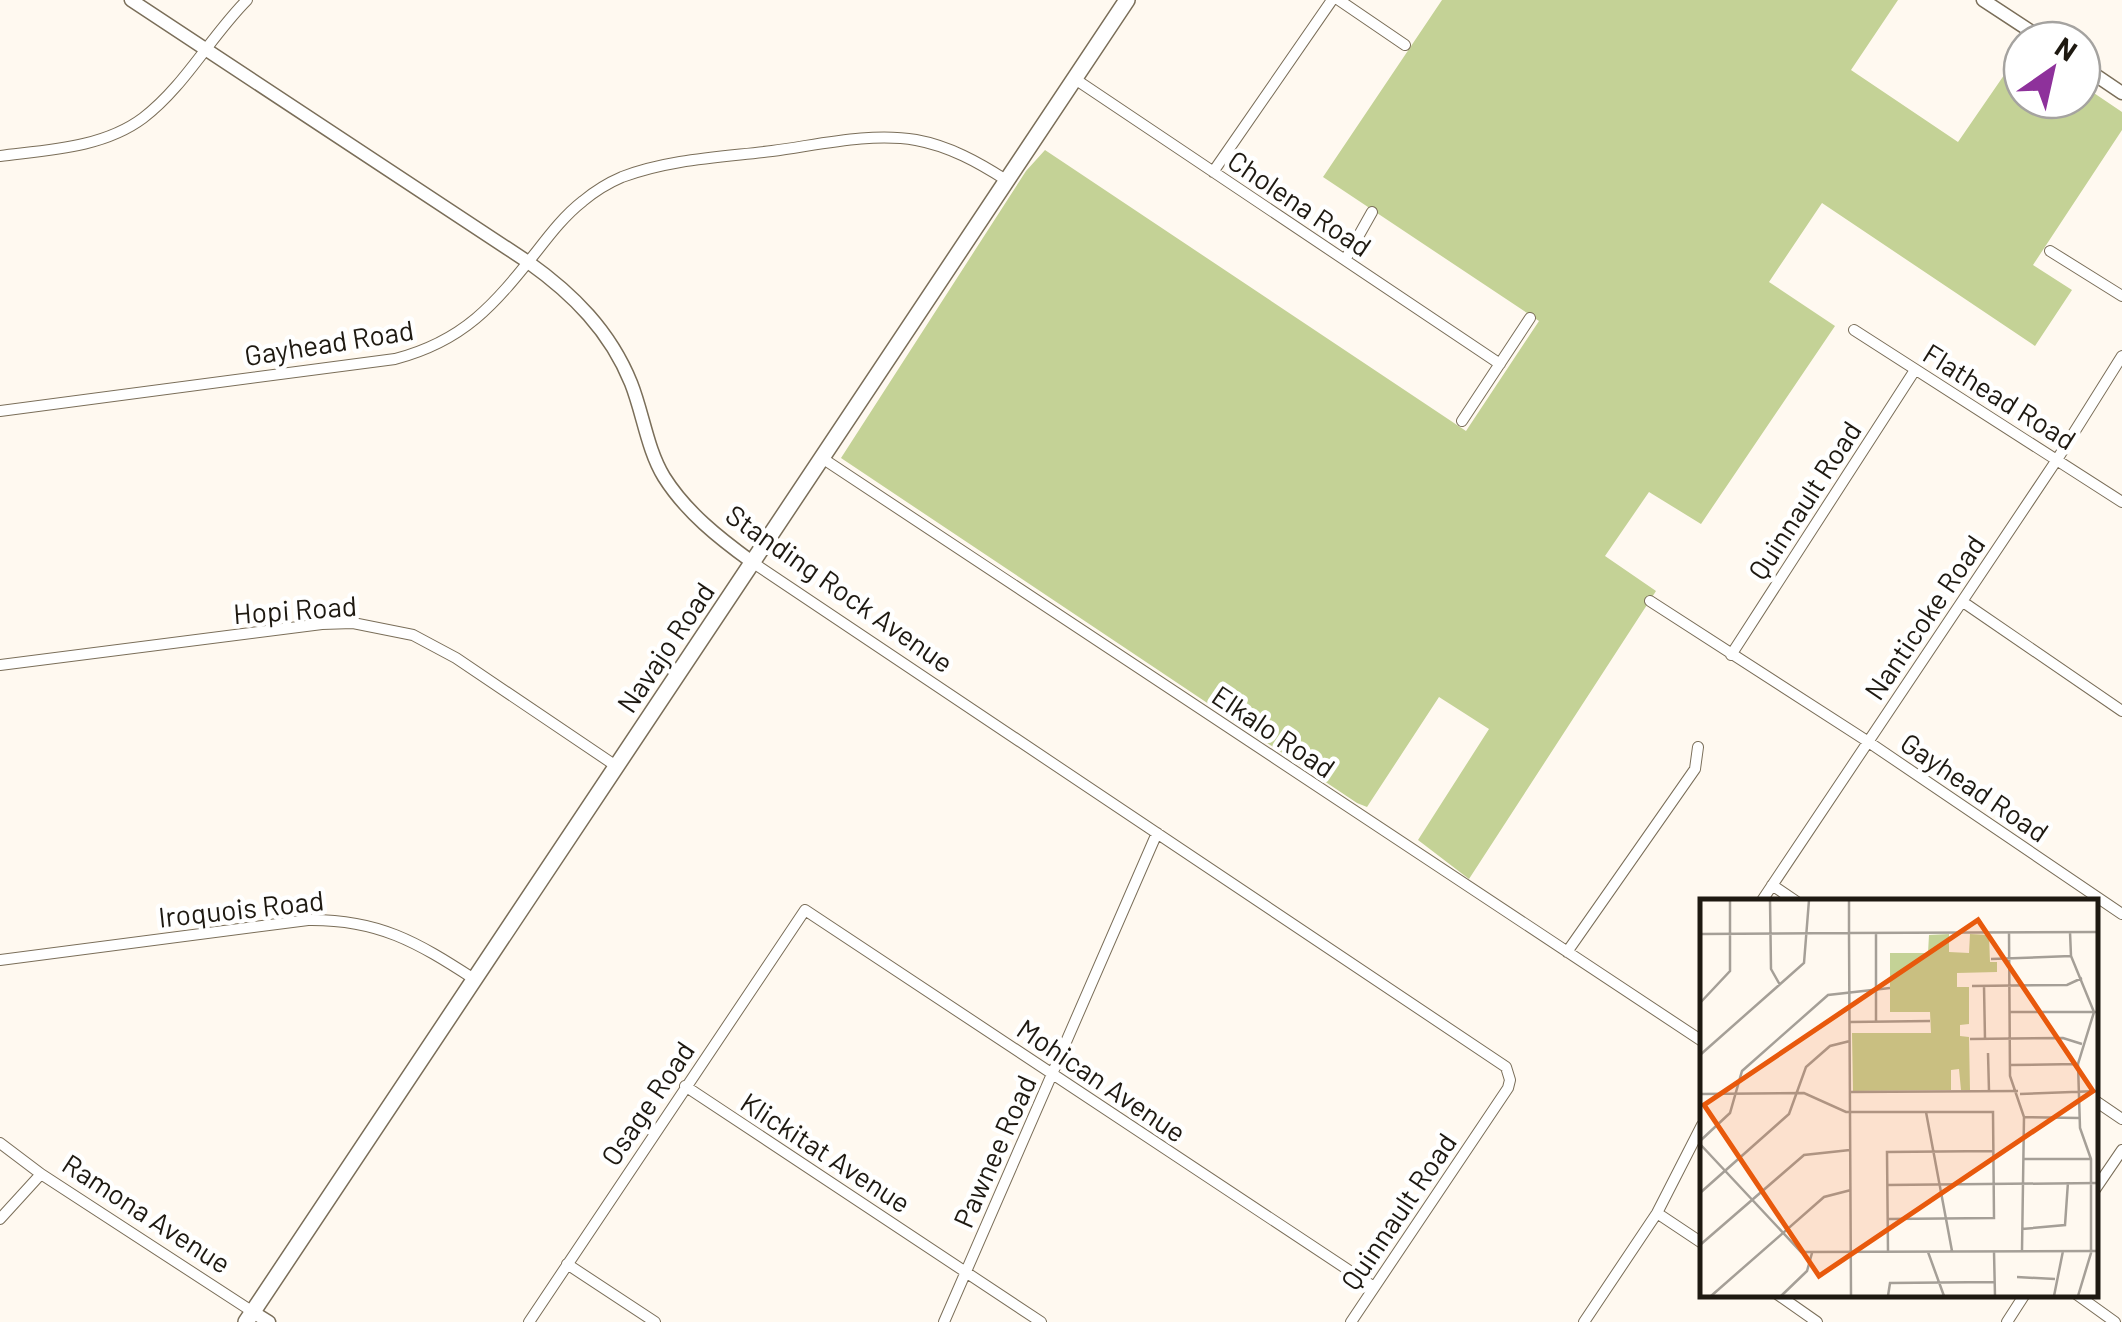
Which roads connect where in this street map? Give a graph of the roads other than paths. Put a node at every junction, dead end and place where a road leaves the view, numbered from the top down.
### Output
1 (132, 0) edge
2 (247, 0) edge
3 (1127, 0) edge
4 (1336, 0) edge
5 (1984, 0) edge
6 (2014, 20) edge
7 (1405, 45) dead end
8 (204, 48) junction
9 (1074, 80) junction
10 (0, 156) edge
11 (1213, 172) junction
12 (1006, 180) junction
13 (1372, 212) dead end
14 (2050, 251) dead end
15 (1345, 260) junction
16 (528, 262) junction
17 (2122, 296) edge
18 (1530, 318) dead end
19 (1854, 330) dead end
20 (2122, 356) edge
21 (1500, 364) junction
22 (1915, 370) junction
23 (0, 411) edge
24 (1462, 420) dead end
25 (822, 458) junction
26 (2058, 458) junction
27 (2122, 502) edge
28 (752, 562) junction
29 (1650, 600) dead end
30 (1962, 602) junction
31 (1731, 655) junction
32 (0, 665) edge
33 (2122, 711) edge
34 (1867, 741) junction
35 (1698, 747) dead end
36 (616, 766) junction
37 (1157, 833) junction
38 (1772, 886) junction
39 (1763, 899) edge
40 (1792, 899) edge
41 (805, 910) joint
42 (2122, 914) edge
43 (1567, 952) junction
44 (0, 960) edge
45 (474, 979) junction
46 (1700, 1040) edge
47 (1052, 1074) junction
48 (1509, 1074) joint
49 (685, 1086) junction
50 (2097, 1102) edge
51 (2122, 1118) edge
52 (1700, 1129) edge
53 (0, 1142) edge
54 (2122, 1150) edge
55 (41, 1174) junction
56 (2097, 1187) edge
57 (1657, 1213) junction
58 (0, 1219) edge
59 (1700, 1242) edge
60 (567, 1264) junction
61 (965, 1271) junction
62 (1374, 1287) junction
63 (1780, 1297) edge
64 (2023, 1297) edge
65 (2080, 1297) edge
66 (249, 1317) edge
67 (1800, 1317) edge
68 (269, 1322) edge
69 (529, 1322) edge
70 (654, 1322) edge
71 (944, 1322) edge
72 (1041, 1322) edge
73 (1351, 1322) edge
74 (1584, 1322) edge
75 (1817, 1322) edge
76 (2007, 1322) edge
77 (2115, 1322) edge

1 - 8 street, Standing Rock Avenue
2 - 8 street
3 - 9 main road, Navajo Road
4 - 7 street
4 - 11 street
5 - 6 street
8 - 10 street
8 - 16 street, Standing Rock Avenue
9 - 11 street, Cholena Road
9 - 12 main road, Navajo Road
11 - 15 street, Cholena Road
12 - 16 street, Gayhead Road
12 - 25 main road, Navajo Road
13 - 15 street
14 - 17 street
15 - 21 street, Cholena Road
16 - 23 street, Gayhead Road
16 - 28 street, Standing Rock Avenue
18 - 21 street
19 - 22 street, Flathead Road
20 - 26 street, Nanticoke Road
21 - 24 street
22 - 26 street, Flathead Road
22 - 31 street, Quinnault Road
25 - 28 main road, Navajo Road
25 - 43 street, Elkalo Road
26 - 27 street, Flathead Road
26 - 30 street, Nanticoke Road
28 - 36 main road, Navajo Road
28 - 37 street, Standing Rock Avenue
29 - 31 street, Gayhead Road
30 - 33 street
30 - 34 street, Nanticoke Road
31 - 34 street, Gayhead Road
32 - 36 street, Hopi Road
34 - 38 street, Nanticoke Road
34 - 42 street, Gayhead Road
35 - 43 street
36 - 45 main road, Navajo Road
37 - 47 street, Pawnee Road
37 - 48 street, Standing Rock Avenue
38 - 39 street, Nanticoke Road
38 - 40 street
41 - 47 street, Mohican Avenue
41 - 49 street, Osage Road
43 - 46 street, Elkalo Road
44 - 45 street, Iroquois Road
45 - 66 main road, Navajo Road
47 - 61 street, Pawnee Road
47 - 62 street, Mohican Avenue
48 - 62 street, Quinnault Road
49 - 60 street, Osage Road
49 - 61 street, Klickitat Avenue
50 - 51 street
52 - 57 street
53 - 55 street, Ramona Avenue
54 - 56 street
55 - 58 street
55 - 66 street, Ramona Avenue
57 - 59 street
57 - 74 street
60 - 69 street, Osage Road
60 - 70 street
61 - 71 street, Pawnee Road
61 - 72 street, Klickitat Avenue
62 - 73 street, Quinnault Road
63 - 67 street
64 - 76 street
65 - 77 street
66 - 68 street, Ramona Avenue
67 - 75 street

